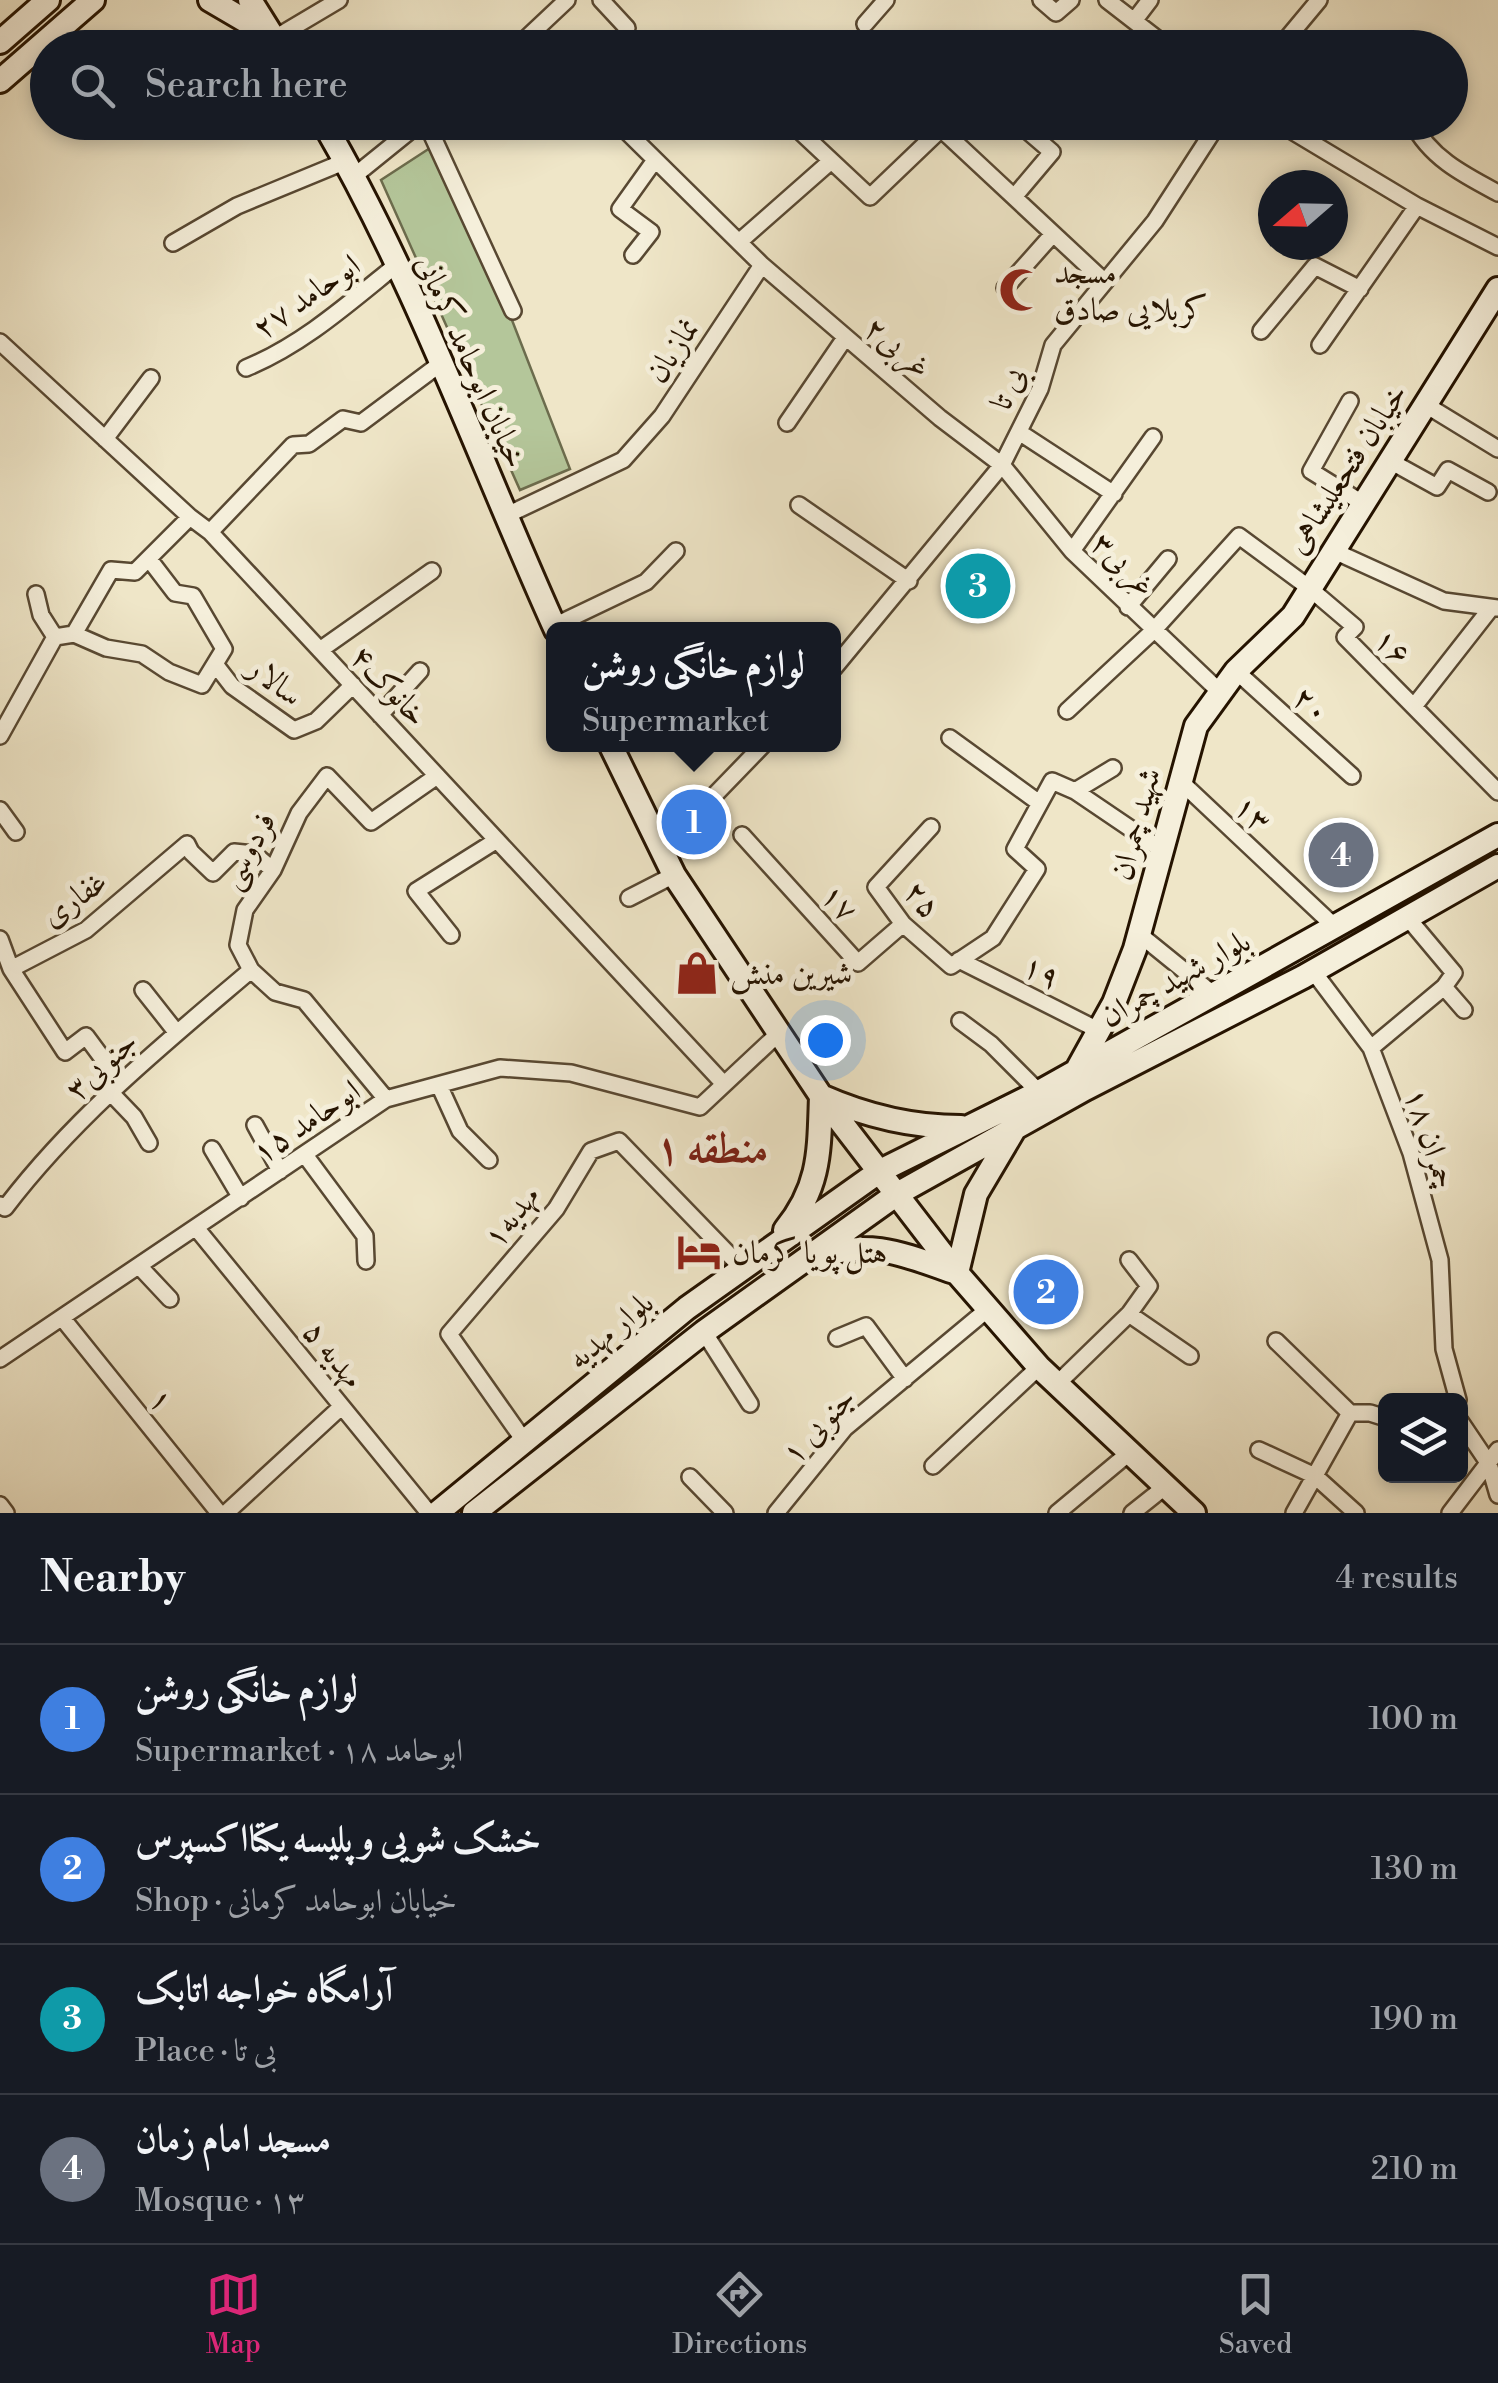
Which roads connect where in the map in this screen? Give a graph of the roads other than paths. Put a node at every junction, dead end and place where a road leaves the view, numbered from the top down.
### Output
1 (48, 0) edge
2 (210, 0) edge
3 (250, 0) edge
4 (272, 0) edge
5 (339, 0) edge
6 (601, 0) edge
7 (886, 0) edge
8 (1041, 0) edge
9 (1071, 0) edge
10 (1107, 0) edge
11 (1150, 0) edge
12 (1319, 0) edge
13 (93, 1) edge
14 (563, 1) edge
15 (1134, 21) junction
16 (865, 24) dead end
17 (627, 28) dead end
18 (65, 30) edge
19 (257, 30) edge
20 (269, 30) edge
21 (275, 30) edge
22 (296, 30) edge
23 (537, 30) edge
24 (1146, 30) edge
25 (1293, 30) edge
26 (0, 42) edge
27 (30, 61) edge
28 (0, 80) edge
29 (333, 140) edge
30 (396, 140) edge
31 (432, 140) edge
32 (635, 140) edge
33 (809, 140) edge
34 (929, 140) edge
35 (952, 140) edge
36 (1038, 140) edge
37 (1208, 140) edge
38 (1307, 140) edge
39 (1421, 140) edge
40 (655, 160) junction
41 (831, 161) junction
42 (350, 169) junction
43 (1498, 194) edge
44 (1014, 197) junction
45 (1417, 206) junction
46 (1053, 234) junction
47 (173, 242) dead end
48 (739, 242) junction
49 (1498, 247) edge
50 (633, 254) dead end
51 (762, 265) junction
52 (395, 266) junction
53 (1105, 282) junction
54 (1005, 288) dead end
55 (1360, 289) junction
56 (1498, 289) edge
57 (513, 312) dead end
58 (1261, 331) dead end
59 (844, 338) junction
60 (0, 342) edge
61 (1320, 345) dead end
62 (440, 364) junction
63 (246, 368) dead end
64 (152, 378) dead end
65 (1350, 401) dead end
66 (1426, 405) junction
67 (786, 423) dead end
68 (1019, 432) junction
69 (1153, 438) dead end
70 (105, 439) junction
71 (1498, 449) edge
72 (1390, 461) junction
73 (1002, 465) junction
74 (1488, 492) dead end
75 (1114, 494) junction
76 (1364, 504) junction
77 (798, 505) dead end
78 (504, 516) junction
79 (190, 517) junction
80 (210, 532) junction
81 (1072, 551) junction
82 (1334, 551) junction
83 (676, 552) dead end
84 (149, 558) junction
85 (1168, 559) dead end
86 (432, 571) dead end
87 (910, 580) junction
88 (1308, 587) junction
89 (36, 594) dead end
90 (1128, 607) junction
91 (1494, 608) edge
92 (552, 622) edge
93 (567, 622) edge
94 (1153, 631) junction
95 (74, 634) junction
96 (54, 637) junction
97 (320, 650) junction
98 (841, 660) edge
99 (214, 664) junction
100 (420, 671) dead end
101 (1236, 672) junction
102 (353, 685) junction
103 (1219, 692) junction
104 (1414, 704) junction
105 (1067, 712) dead end
106 (380, 714) junction
107 (0, 736) edge
108 (950, 738) dead end
109 (614, 752) edge
110 (756, 752) edge
111 (1113, 768) dead end
112 (437, 776) junction
113 (1352, 776) dead end
114 (1180, 780) junction
115 (1076, 791) junction
116 (1498, 792) edge
117 (1038, 802) junction
118 (0, 810) edge
119 (931, 827) dead end
120 (16, 832) dead end
121 (742, 835) dead end
122 (1498, 836) edge
123 (497, 840) junction
124 (658, 841) junction
125 (1162, 850) junction
126 (1498, 866) edge
127 (272, 870) junction
128 (674, 874) junction
129 (629, 898) dead end
130 (1407, 917) junction
131 (903, 924) junction
132 (1334, 926) junction
133 (1139, 934) junction
134 (451, 935) dead end
135 (0, 939) edge
136 (959, 960) junction
137 (11, 969) junction
138 (252, 970) junction
139 (1313, 971) junction
140 (1444, 988) junction
141 (143, 990) dead end
142 (1214, 994) junction
143 (1114, 1003) junction
144 (1464, 1010) dead end
145 (960, 1021) dead end
146 (1147, 1031) junction
147 (1100, 1032) junction
148 (177, 1033) junction
149 (778, 1034) junction
150 (1371, 1048) junction
151 (1076, 1071) junction
152 (723, 1083) junction
153 (438, 1084) junction
154 (116, 1088) junction
155 (1039, 1092) junction
156 (821, 1096) junction
157 (386, 1099) junction
158 (255, 1125) dead end
159 (1016, 1126) junction
160 (970, 1127) junction
161 (149, 1143) dead end
162 (212, 1149) dead end
163 (305, 1155) junction
164 (489, 1160) dead end
165 (280, 1172) junction
166 (880, 1172) junction
167 (897, 1194) junction
168 (242, 1198) junction
169 (0, 1205) edge
170 (198, 1229) junction
171 (770, 1248) junction
172 (1129, 1260) dead end
173 (366, 1261) dead end
174 (140, 1267) junction
175 (791, 1267) junction
176 (742, 1268) junction
177 (957, 1274) junction
178 (170, 1298) dead end
179 (687, 1308) junction
180 (988, 1309) junction
181 (1129, 1314) junction
182 (62, 1319) junction
183 (704, 1332) junction
184 (838, 1338) dead end
185 (1276, 1341) dead end
186 (1190, 1356) dead end
187 (0, 1359) edge
188 (1040, 1367) junction
189 (905, 1378) junction
190 (1056, 1385) junction
191 (1456, 1393) edge
192 (750, 1404) dead end
193 (341, 1407) junction
194 (1350, 1414) junction
195 (1378, 1416) edge
196 (1468, 1426) edge
197 (524, 1442) junction
198 (1260, 1450) dead end
199 (1129, 1453) junction
200 (1494, 1457) edge
201 (934, 1466) dead end
202 (1314, 1476) junction
203 (690, 1477) dead end
204 (1166, 1486) junction
205 (1498, 1494) edge
206 (0, 1505) edge
207 (6, 1513) edge
208 (223, 1513) edge
209 (429, 1513) edge
210 (437, 1513) edge
211 (474, 1513) edge
212 (725, 1513) edge
213 (776, 1513) edge
214 (1057, 1513) edge
215 (1132, 1513) edge
216 (1194, 1513) edge
217 (1294, 1513) edge
218 (1356, 1513) edge
219 (1450, 1513) edge

1 - 26 main road
2 - 19 main road
3 - 20 main road
4 - 21 main road
5 - 22 street
6 - 17 street
7 - 16 street
8 - 9 street
10 - 15 street
11 - 15 street
12 - 25 street
13 - 18 main road
14 - 23 street
15 - 24 street
27 - 28 main road
29 - 42 main road, خیابان ابوحامد کرمانی
30 - 42 street
31 - 57 street
32 - 40 street, غربی۲
33 - 41 street
34 - 41 street
35 - 44 street
36 - 44 street
37 - 53 street, بی تا
38 - 45 street
39 - 43 street
40 - 48 street, غربی۲
40 - 50 street
41 - 48 street
42 - 47 street
42 - 52 main road, خیابان ابوحامد کرمانی
44 - 46 street
45 - 49 street
45 - 55 street
46 - 53 street
46 - 54 street
48 - 51 street, غربی۲
51 - 59 street, غربی۲
51 - 78 street, نمازیان
52 - 62 main road, خیابان ابوحامد کرمانی
52 - 63 street, ابوحامد ۲۷
53 - 68 street, بی تا
55 - 58 street
55 - 61 street
56 - 66 main road, خیابان فتحعلیشاهی
59 - 67 street
59 - 73 street, غربی۲
60 - 70 street, خانوک۴
62 - 78 main road, خیابان ابوحامد کرمانی
62 - 80 street
64 - 70 street
65 - 76 street
66 - 71 street
66 - 72 main road, خیابان فتحعلیشاهی
68 - 73 street, بی تا
68 - 75 street
69 - 75 street
70 - 79 street, خانوک۴
72 - 74 street
72 - 76 main road, خیابان فتحعلیشاهی
73 - 81 street, غربی۳
73 - 87 street, بی تا
75 - 81 street
76 - 82 main road, خیابان فتحعلیشاهی
77 - 87 street
78 - 92 main road, خیابان ابوحامد کرمانی
79 - 80 street, خانوک۴
79 - 84 street
80 - 97 street, خانوک۴
81 - 90 street, غربی۳
82 - 88 main road, خیابان فتحعلیشاهی
82 - 91 street
83 - 93 street
84 - 95 street
84 - 99 street
85 - 90 street
86 - 97 street
87 - 98 street, بی تا
88 - 94 street
88 - 101 main road, خیابان فتحعلیشاهی
88 - 104 street, ۱۶
89 - 96 street
90 - 94 street, غربی۳
91 - 104 street
94 - 103 street, غربی۳
94 - 105 street
95 - 96 street
95 - 99 street
96 - 107 street
97 - 102 street, خانوک۴
99 - 102 street, سالار
100 - 106 street
101 - 103 main road, شهید چمران
101 - 113 street, ۲۰
102 - 106 street, خانوک۴
103 - 114 main road, شهید چمران
104 - 116 street
106 - 112 street, خانوک۴
108 - 117 street
109 - 124 main road
110 - 124 street
111 - 115 street
112 - 123 street, خانوک۴
112 - 127 street, فردوسی
114 - 125 main road, شهید چمران
114 - 132 street, ۱۳
115 - 117 street
115 - 125 street
117 - 136 street
118 - 120 street
119 - 131 street, ۲۵
121 - 131 street, ۱۷
122 - 132 main road, بلوار شهید چمران
123 - 134 street
123 - 152 street, خانوک۴
124 - 128 main road
125 - 133 main road, شهید چمران
126 - 130 main road, بلوار شهید چمران
127 - 137 street, غفاری
127 - 138 street, فردوسی
128 - 129 street
128 - 149 main road
130 - 139 main road, بلوار شهید چمران
130 - 140 street
131 - 136 street, ۲۵
132 - 142 main road, بلوار شهید چمران
133 - 142 street
133 - 143 main road, شهید چمران
135 - 137 street, غفاری
136 - 147 street, ۱۹
137 - 154 street
138 - 148 street, جنوبی۳
138 - 157 street
139 - 150 street, چمران ۱۸
139 - 159 main road, بلوار شهید چمران
140 - 144 street
140 - 150 street
141 - 148 street
142 - 146 main road, بلوار شهید چمران
143 - 146 main road
143 - 147 main road, شهید چمران
145 - 155 street
146 - 151 main road, بلوار شهید چمران
147 - 151 main road, شهید چمران
148 - 154 street, جنوبی۳
149 - 152 street, ابوحامد ۱۵
149 - 156 main road
150 - 191 street, چمران ۱۸
151 - 155 main road, بلوار شهید چمران
152 - 153 street, ابوحامد ۱۵
153 - 157 street, ابوحامد ۱۵
153 - 164 street
154 - 161 street
154 - 169 street, جنوبی۳
155 - 160 main road, بلوار شهید چمران
156 - 160 main road
156 - 166 main road
156 - 171 main road
157 - 163 street, ابوحامد ۱۵
158 - 165 street
159 - 167 main road, بلوار شهید چمران
159 - 177 main road
160 - 166 main road, بلوار شهید چمران
162 - 168 street
163 - 165 street, ابوحامد ۱۵
163 - 173 street
165 - 168 street, ابوحامد ۱۵
166 - 167 main road
166 - 171 main road, بلوار مهدیه
167 - 175 main road, بلوار مهدیه
167 - 177 main road
168 - 170 street, ابوحامد ۱۵
170 - 174 street, ابوحامد ۱۵
170 - 193 street, مهدیه ۵
171 - 176 main road, بلوار مهدیه
172 - 181 street
174 - 178 street
174 - 182 street, ابوحامد ۱۵
175 - 177 main road
175 - 183 main road, بلوار مهدیه
176 - 179 main road, بلوار مهدیه
176 - 197 street, مهدیه۱
177 - 180 main road
179 - 183 main road
179 - 197 main road, بلوار مهدیه
180 - 188 main road
180 - 189 street
181 - 186 street
181 - 190 street
182 - 187 street, ابوحامد ۱۵
182 - 208 street, ۱
183 - 192 street
183 - 211 main road, بلوار مهدیه
184 - 189 street
185 - 194 street
188 - 190 main road
188 - 201 street
189 - 213 street, ۱ جنوبی
190 - 199 main road
193 - 208 street
193 - 209 street, مهدیه ۵
194 - 195 street
194 - 202 street
196 - 200 street
197 - 210 main road, بلوار مهدیه
198 - 202 street
199 - 204 main road
199 - 214 street
200 - 205 street
200 - 219 street
202 - 217 street
202 - 218 street
203 - 212 street
204 - 215 street
204 - 216 main road
206 - 207 street

